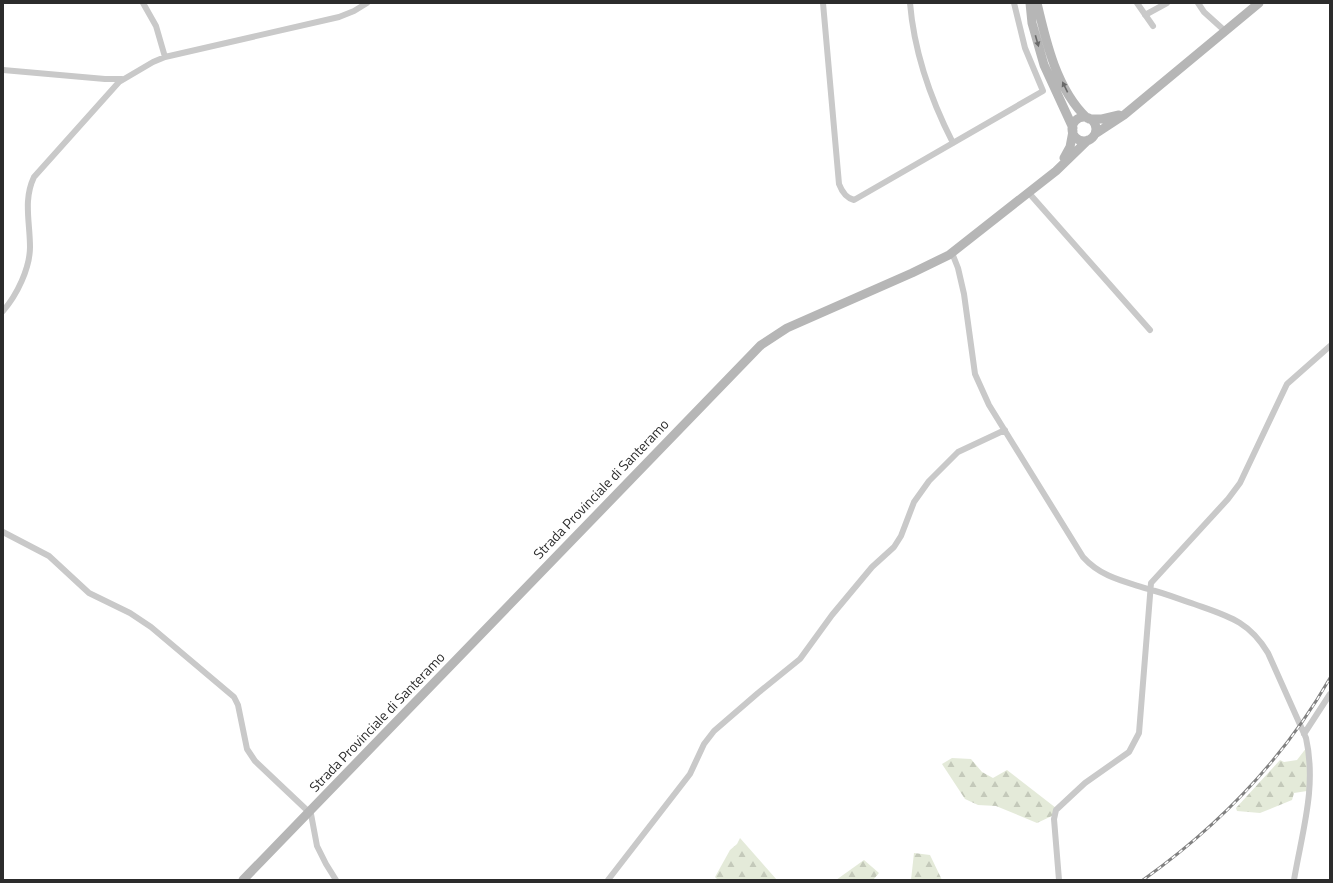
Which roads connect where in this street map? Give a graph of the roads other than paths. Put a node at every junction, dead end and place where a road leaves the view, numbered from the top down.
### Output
1 (143, 3) edge
2 (367, 3) edge
3 (824, 3) edge
4 (910, 3) edge
5 (1014, 3) edge
6 (1030, 3) edge
7 (1037, 3) edge
8 (1137, 3) edge
9 (1167, 3) edge
10 (1198, 3) edge
11 (1259, 3) edge
12 (1145, 15) junction
13 (1153, 26) dead end
14 (1225, 31) junction
15 (164, 57) junction
16 (3, 70) edge
17 (122, 79) junction
18 (1145, 96) junction
19 (1088, 118) junction
20 (1073, 130) junction
21 (1091, 137) junction
22 (953, 143) junction
23 (1030, 190) junction
24 (952, 253) junction
25 (3, 311) edge
26 (1150, 330) dead end
27 (1330, 346) edge
28 (1005, 430) junction
29 (3, 532) edge
30 (1150, 589) junction
31 (1330, 694) edge
32 (1304, 734) junction
33 (309, 812) junction
34 (243, 880) edge
35 (336, 880) edge
36 (608, 880) edge
37 (1059, 880) edge
38 (1294, 880) edge

1 - 15 street
2 - 15 street
3 - 22 street
4 - 22 street
5 - 22 street
6 -> 20 main road
19 -> 7 main road
8 - 12 street
9 - 12 street
10 - 14 street
11 - 14 main road
12 - 13 street
14 - 18 main road
15 - 17 street
16 - 17 street
17 - 25 street
18 - 19 main road
18 - 21 main road
19 - 20 main road
19 - 21 main road
20 - 21 main road
20 - 23 main road
21 - 23 main road
23 - 24 main road, Strada Provinciale di Santeramo
23 - 26 street
24 - 28 street
24 - 33 main road, Strada Provinciale di Santeramo
27 - 30 street
28 - 30 street
28 - 36 street
29 - 33 street
30 - 32 street
30 - 37 street
31 - 32 street
32 - 38 street
33 - 34 main road, Strada Provinciale di Santeramo
33 - 35 street

